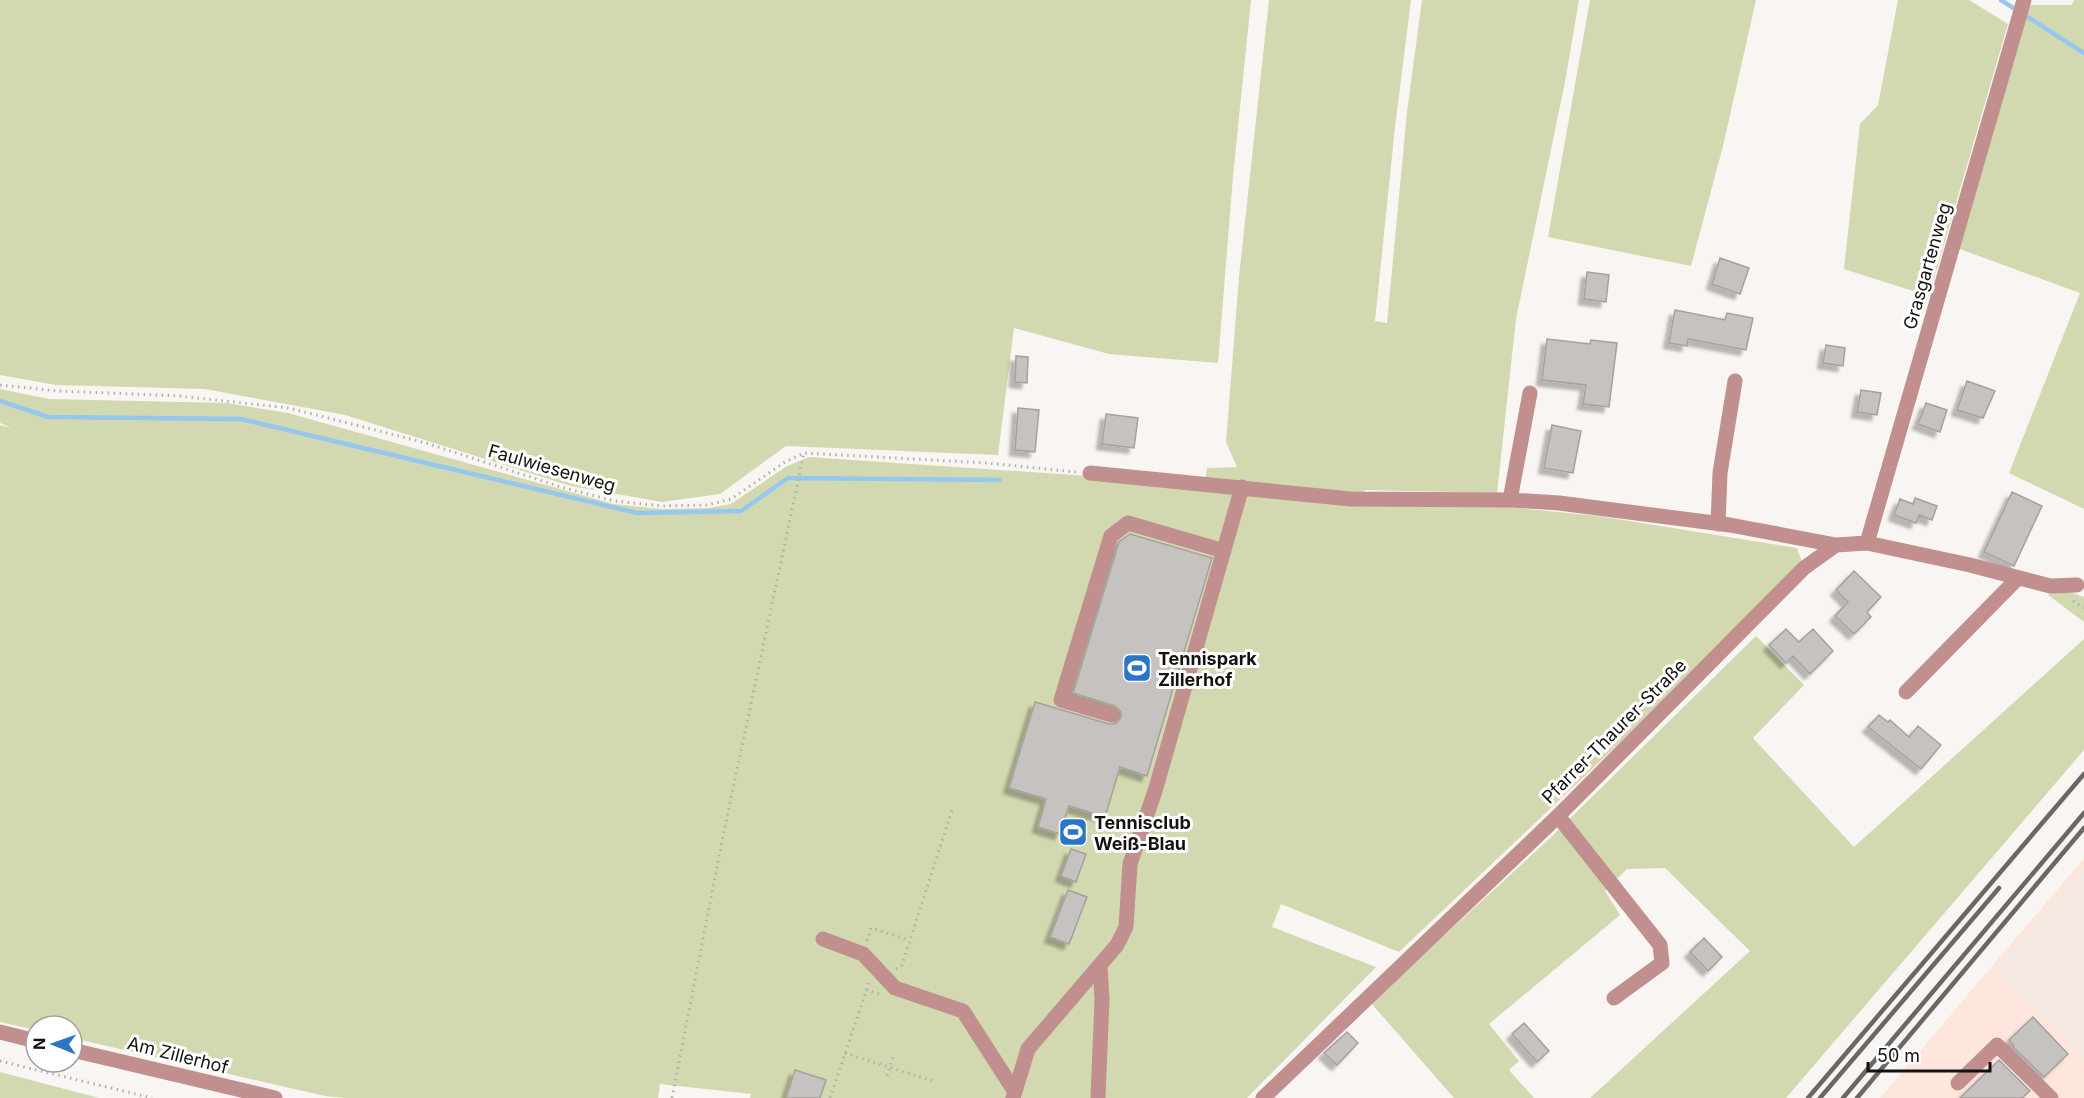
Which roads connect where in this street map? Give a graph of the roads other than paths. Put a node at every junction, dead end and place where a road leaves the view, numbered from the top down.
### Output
1 (2023, 4) edge
2 (1735, 381) dead end
3 (1530, 393) dead end
4 (1090, 473) road end
5 (1242, 487) junction
6 (1510, 500) junction
7 (1718, 524) junction
8 (1867, 543) junction
9 (1836, 545) junction
10 (1224, 551) junction
11 (2017, 579) junction
12 (2077, 585) dead end
13 (1906, 692) dead end
14 (1112, 715) dead end
15 (1558, 816) junction
16 (823, 939) dead end
17 (1100, 965) junction
18 (1614, 998) dead end
19 (0, 1032) edge
20 (24, 1038) edge
21 (84, 1053) edge
22 (1958, 1083) dead end
23 (213, 1091) edge
24 (1014, 1095) edge
25 (275, 1098) edge
26 (1098, 1098) edge
27 (1263, 1098) edge
28 (2051, 1098) edge

1 - 8 street, Grasgartenweg
2 - 7 street
3 - 6 street
4 - 5 street
5 - 6 street
5 - 10 street
6 - 7 street
7 - 9 street
8 - 9 street
8 - 11 street
9 - 15 street, Pfarrer-Thaurer-Straße
10 - 14 street
10 - 17 street
11 - 12 street
11 - 13 street
15 - 18 street
15 - 27 street, Pfarrer-Thaurer-Straße
16 - 24 street
17 - 24 street
17 - 26 street
19 - 20 street
21 - 23 street, Am Zillerhof
22 - 28 street
23 - 25 street, Am Zillerhof

